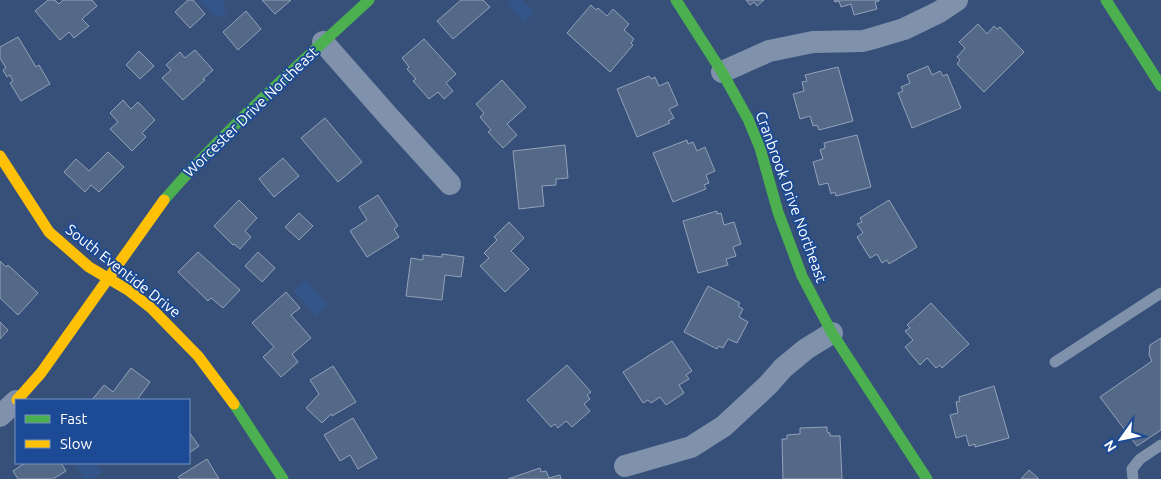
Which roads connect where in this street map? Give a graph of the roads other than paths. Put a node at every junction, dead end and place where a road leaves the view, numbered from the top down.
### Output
1 (369, 0) edge
2 (676, 0) edge
3 (957, 0) edge
4 (1106, 0) edge
5 (324, 42) junction
6 (722, 72) junction
7 (1161, 86) edge
8 (0, 156) edge
9 (450, 184) dead end
10 (108, 278) junction
11 (1161, 294) edge
12 (832, 332) junction
13 (1055, 362) dead end
14 (17, 399) edge
15 (15, 401) edge
16 (0, 416) edge
17 (1161, 445) edge
18 (625, 466) dead end
19 (283, 479) edge
20 (927, 479) edge
21 (1133, 479) edge

1 - 5 street, Worcester Drive Northeast
2 - 6 street, Cranbrook Drive Northeast
3 - 6 street
4 - 7 street
5 - 9 street
5 - 10 street, Worcester Drive Northeast
6 - 12 street, Cranbrook Drive Northeast
8 - 10 street, South Eventide Drive
10 - 14 street, Worcester Drive Northeast
10 - 19 street, South Eventide Drive
11 - 13 lane
12 - 18 street
12 - 20 street, Cranbrook Drive Northeast
15 - 16 street, Worcester Drive Northeast
17 - 21 lane

